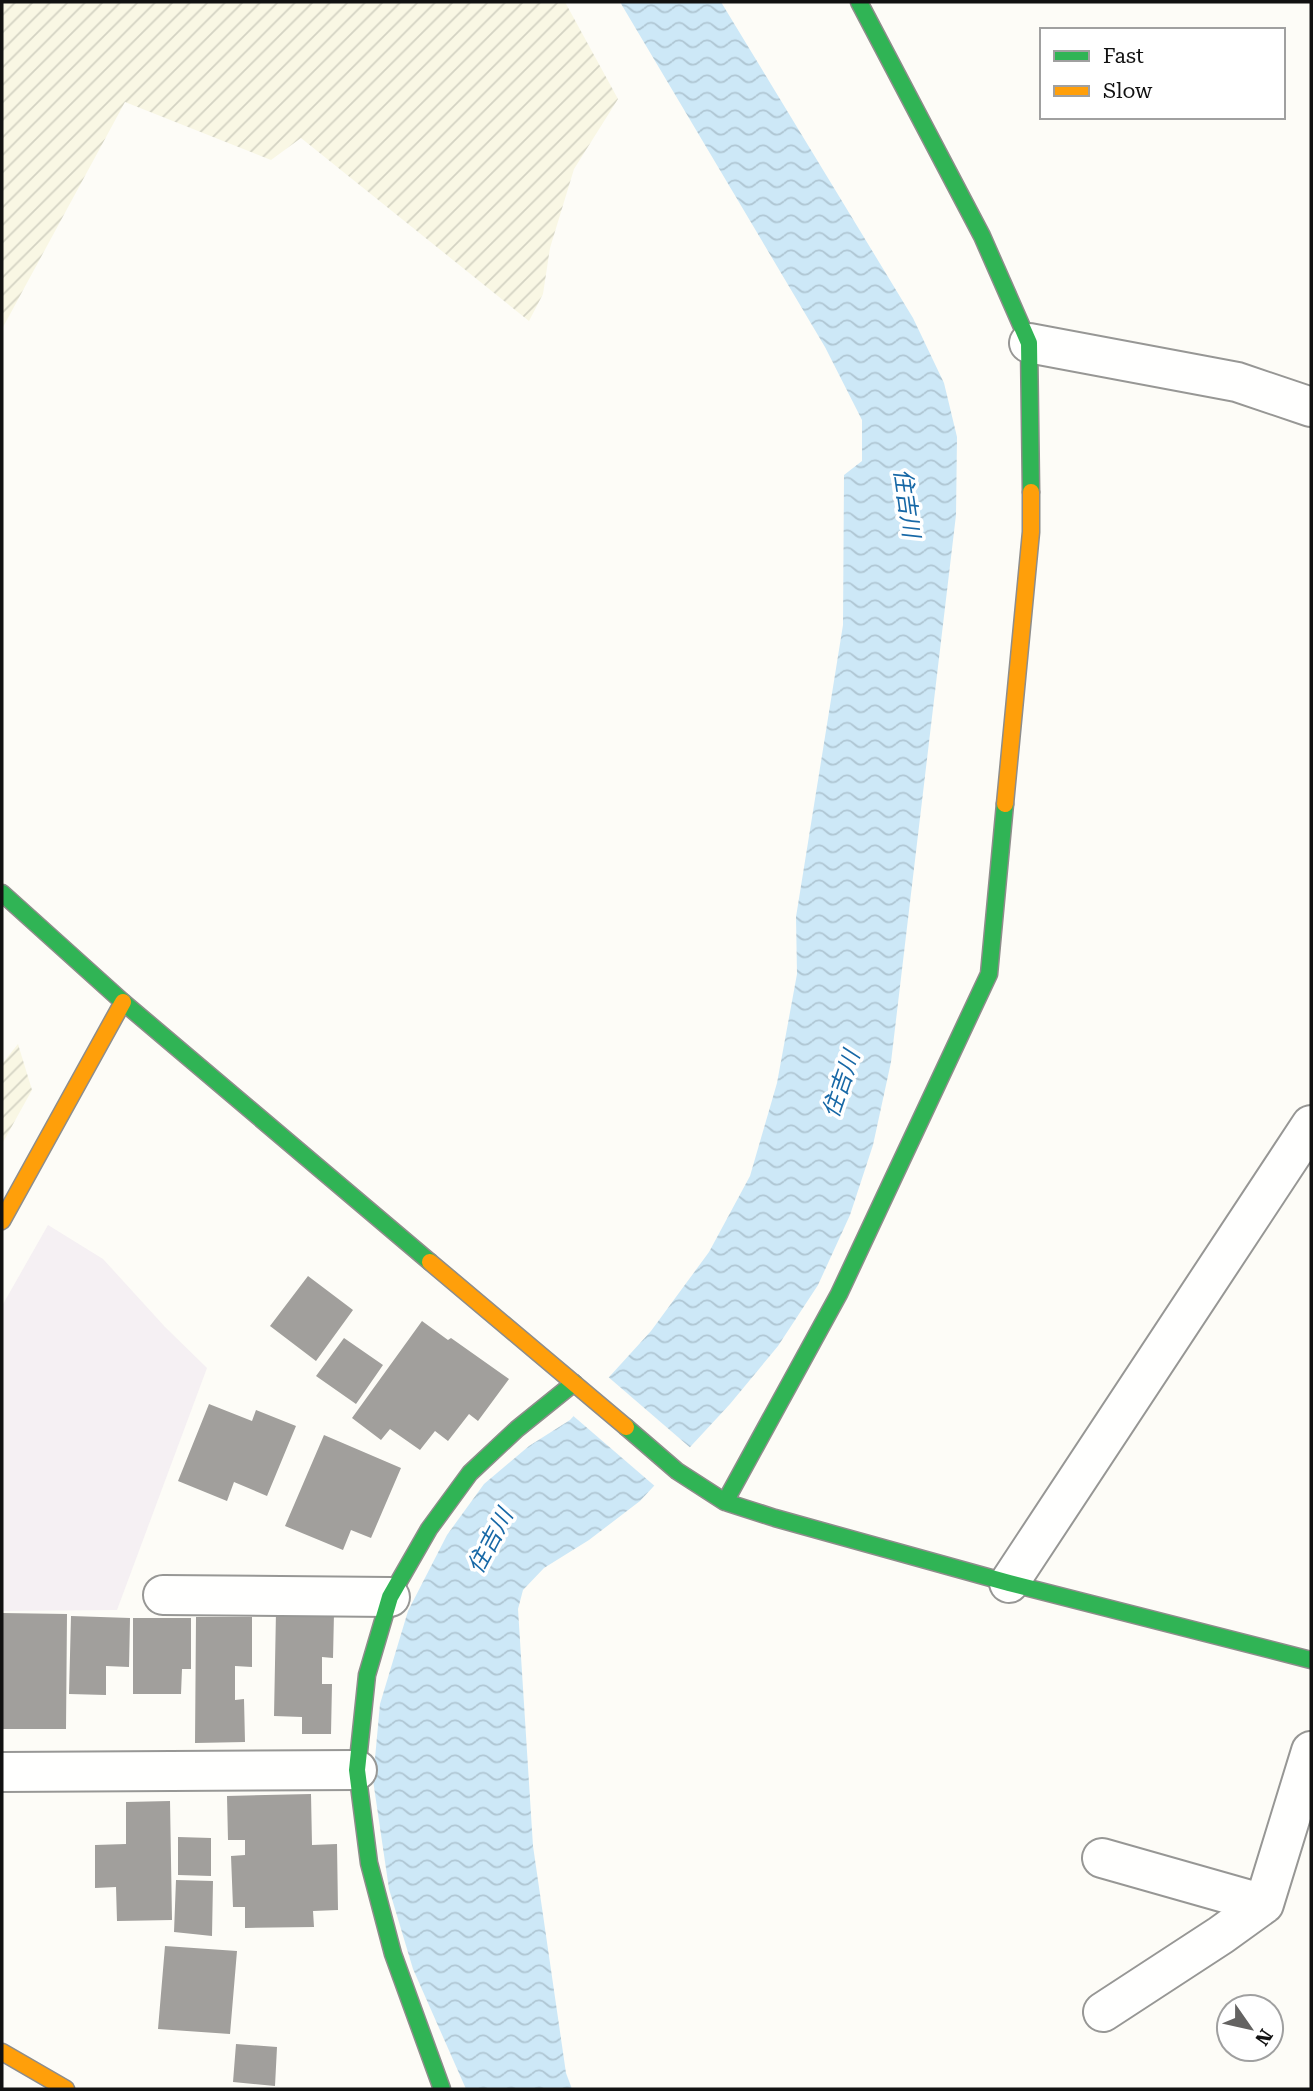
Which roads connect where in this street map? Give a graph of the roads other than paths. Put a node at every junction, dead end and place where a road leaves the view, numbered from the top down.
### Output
1 (859, 2) edge
2 (1029, 343) junction
3 (1311, 407) edge
4 (2, 893) edge
5 (122, 1002) junction
6 (1311, 1125) edge
7 (2, 1222) edge
8 (580, 1388) junction
9 (724, 1502) junction
10 (1009, 1583) junction
11 (163, 1595) dead end
12 (390, 1597) junction
13 (1311, 1660) edge
14 (1311, 1751) edge
15 (358, 1770) junction
16 (2, 1772) edge
17 (1102, 1858) dead end
18 (1264, 1904) junction
19 (1103, 2012) dead end
20 (2, 2052) edge
21 (66, 2089) edge
22 (442, 2089) edge

1 - 2 street
2 - 3 street
2 - 9 street
4 - 5 street
5 - 7 street
5 - 8 street
6 - 10 street
8 - 9 street
8 - 12 street
9 - 10 street
10 - 13 street
11 - 12 street
12 - 15 street
14 - 18 street
15 - 16 street
15 - 22 street
17 - 18 street
18 - 19 street
20 - 21 street

